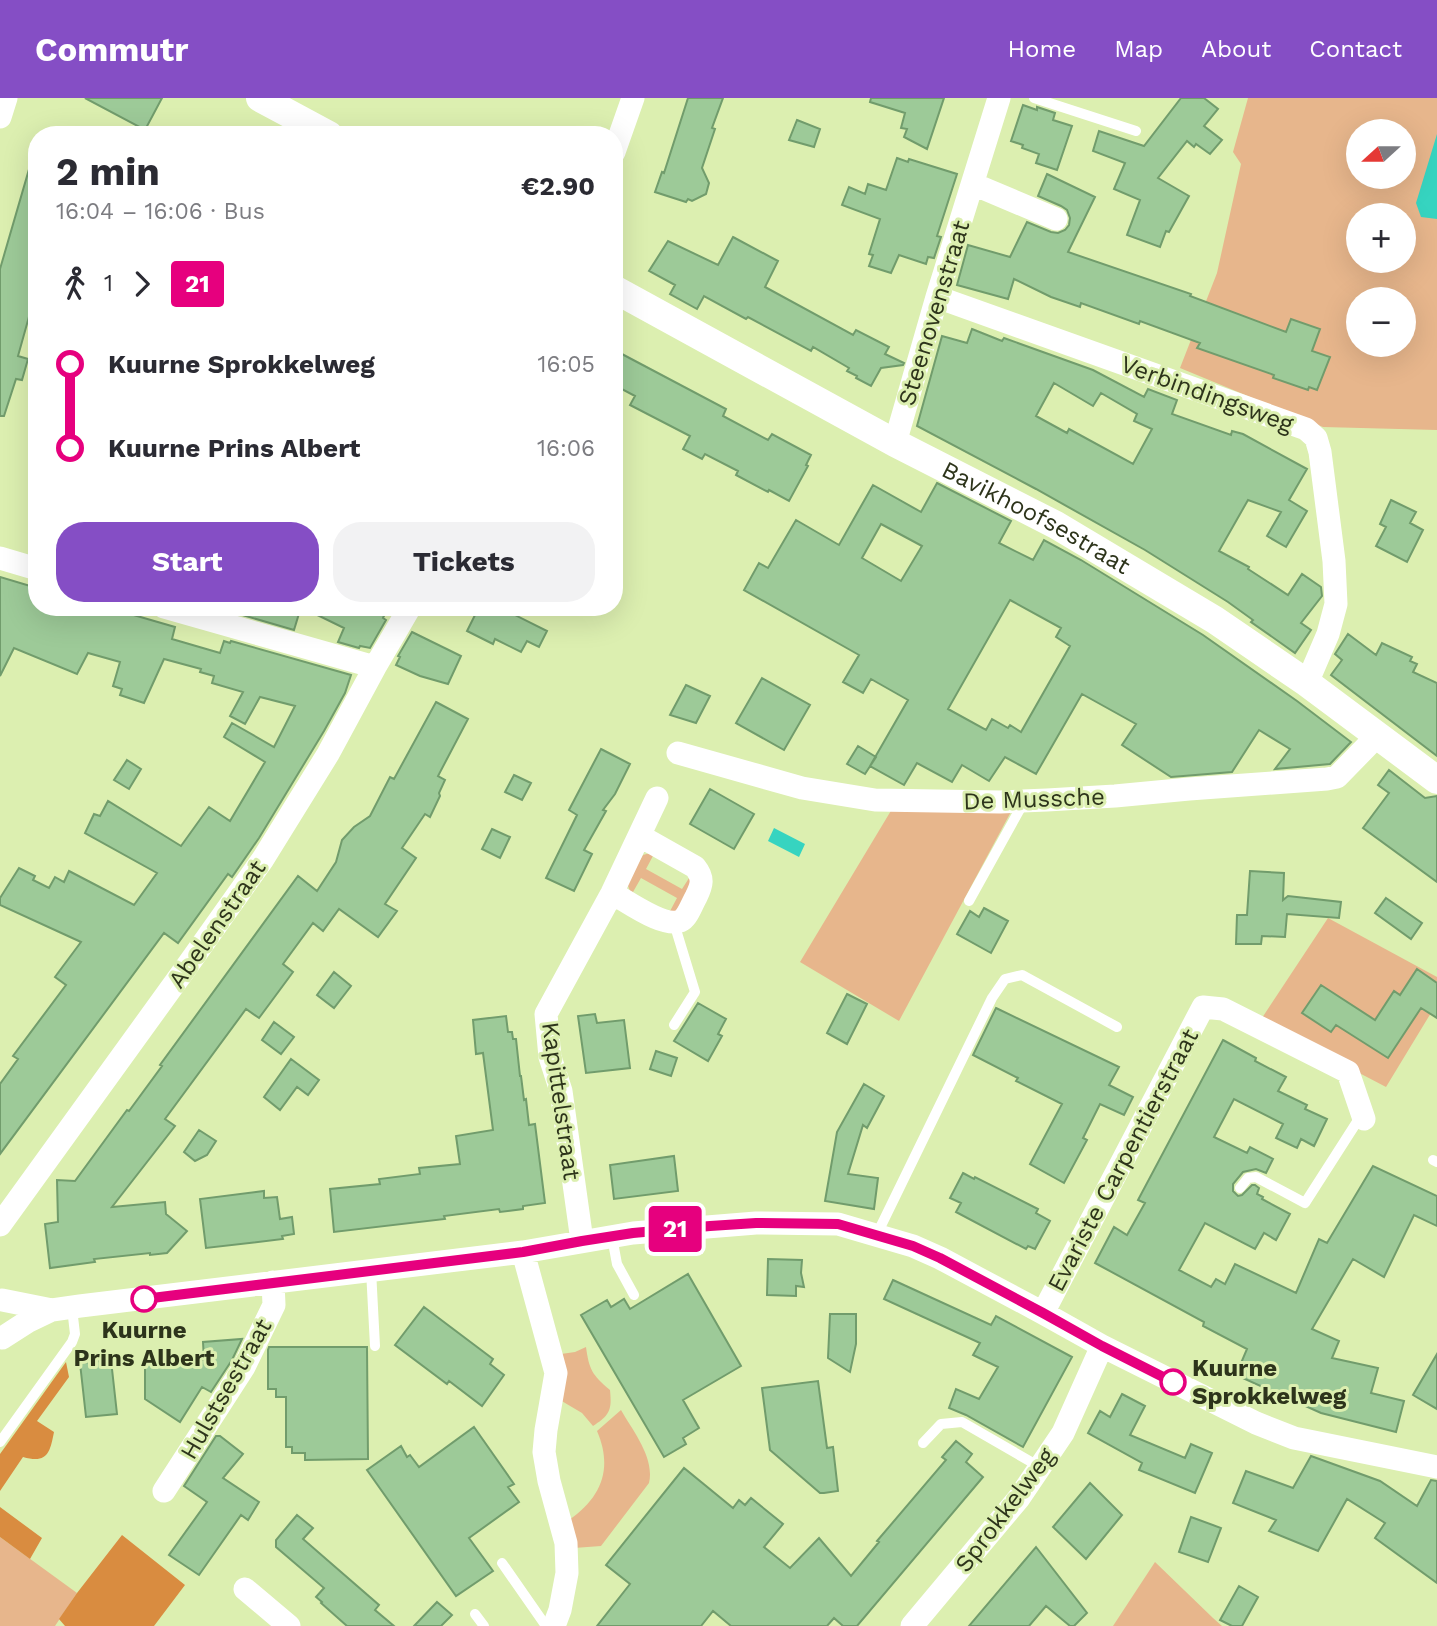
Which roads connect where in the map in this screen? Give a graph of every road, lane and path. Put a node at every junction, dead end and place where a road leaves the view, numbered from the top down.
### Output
1 (6, 98) edge
2 (260, 98) edge
3 (633, 98) edge
4 (999, 98) edge
5 (1034, 98) edge
6 (0, 117) edge
7 (312, 126) edge
8 (623, 126) edge
9 (1136, 131) dead end
10 (973, 184) junction
11 (1056, 219) dead end
12 (623, 294) edge
13 (937, 298) junction
14 (895, 443) junction
15 (0, 558) edge
16 (28, 566) edge
17 (197, 616) edge
18 (405, 616) edge
19 (375, 667) junction
20 (1307, 683) junction
21 (1377, 736) junction
22 (678, 752) dead end
23 (1437, 780) edge
24 (657, 798) dead end
25 (1021, 801) junction
26 (640, 836) junction
27 (612, 893) junction
28 (969, 901) dead end
29 (674, 923) junction
30 (674, 1025) dead end
31 (1117, 1027) dead end
32 (1363, 1116) joint
33 (1240, 1188) dead end
34 (0, 1225) edge
35 (877, 1234) junction
36 (612, 1237) junction
37 (582, 1241) junction
38 (523, 1252) junction
39 (371, 1270) junction
40 (273, 1282) junction
41 (635, 1296) dead end
42 (1, 1299) edge
43 (62, 1309) junction
44 (1043, 1313) junction
45 (1, 1340) edge
46 (375, 1346) dead end
47 (1102, 1346) junction
48 (0, 1442) edge
49 (923, 1443) dead end
50 (1040, 1467) junction
51 (1437, 1467) edge
52 (164, 1492) dead end
53 (502, 1563) dead end
54 (245, 1589) dead end
55 (475, 1614) dead end
56 (289, 1626) edge
57 (484, 1626) edge
58 (545, 1626) edge
59 (554, 1626) edge
60 (912, 1626) edge

1 - 6 street
2 - 7 street
3 - 8 street
4 - 10 street, Steenovenstraat
5 - 9 lane
10 - 11 street
10 - 13 street, Steenovenstraat
12 - 14 street, Bavikhoofsestraat
13 - 14 street, Steenovenstraat
13 - 20 street, Verbindingsweg
14 - 20 street, Bavikhoofsestraat
15 - 16 street
17 - 19 street
18 - 19 street, Abelenstraat
19 - 34 street, Abelenstraat
20 - 21 street, Bavikhoofsestraat
21 - 23 street, Bavikhoofsestraat
21 - 25 street, De Mussche
22 - 25 street, De Mussche
24 - 26 street, Kapittelstraat
25 - 28 lane
26 - 27 street, Kapittelstraat
26 - 29 street
27 - 29 street
27 - 37 street, Kapittelstraat
29 - 30 lane
31 - 35 lane
32 - 33 lane
32 - 44 street, Evariste Carpentierstraat
35 - 36 street, Hulstsestraat
35 - 44 street, Hulstsestraat
36 - 37 street, Hulstsestraat
36 - 41 lane
37 - 38 street, Hulstsestraat
38 - 39 street, Hulstsestraat
38 - 59 street
39 - 40 street, Hulstsestraat
39 - 46 lane
40 - 43 street, Hulstsestraat
40 - 52 street, Hulstsestraat
42 - 43 street, Hulstsestraat
42 - 45 street
43 - 45 street, Hulstsestraat
43 - 48 lane
44 - 47 street, Hulstsestraat
47 - 50 street, Sprokkelweg
47 - 51 street, Hulstsestraat
49 - 50 lane
50 - 60 street, Sprokkelweg
53 - 58 lane
54 - 56 street
55 - 57 lane

